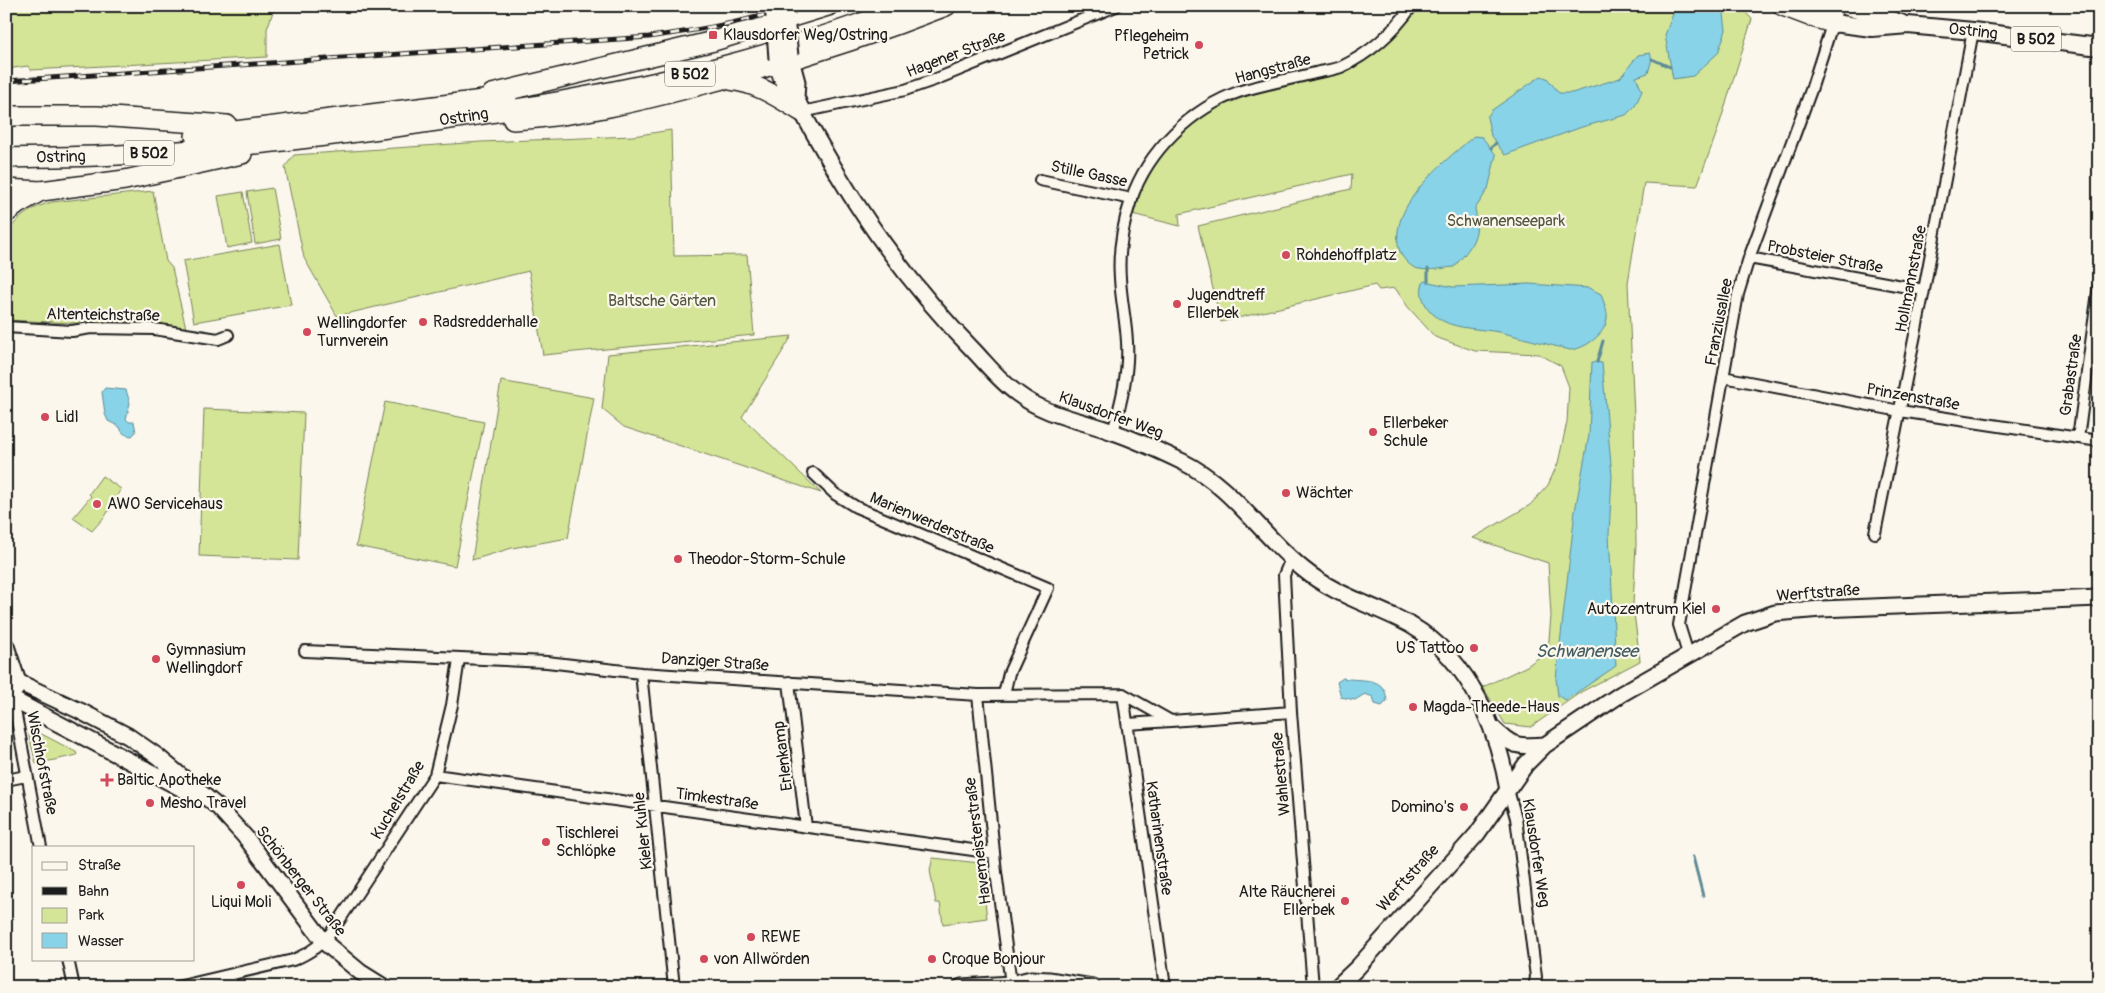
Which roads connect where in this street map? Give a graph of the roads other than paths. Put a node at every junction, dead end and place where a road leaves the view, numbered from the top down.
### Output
1 (828, 6) edge
2 (872, 6) edge
3 (909, 6) edge
4 (946, 6) edge
5 (1116, 6) edge
6 (1412, 6) edge
7 (1783, 6) edge
8 (1845, 6) edge
9 (1836, 14) edge
10 (780, 17) edge
11 (1908, 25) junction
12 (1973, 31) junction
13 (2099, 46) edge
14 (784, 60) junction
15 (724, 79) junction
16 (799, 105) junction
17 (464, 110) junction
18 (6, 116) edge
19 (260, 130) junction
20 (292, 141) junction
21 (6, 145) edge
22 (6, 158) edge
23 (1040, 180) dead end
24 (6, 189) edge
25 (41, 191) junction
26 (1132, 199) junction
27 (6, 213) edge
28 (1749, 258) junction
29 (2099, 285) edge
30 (1924, 290) junction
31 (6, 327) edge
32 (228, 335) dead end
33 (1723, 377) junction
34 (1900, 410) junction
35 (1114, 432) junction
36 (2078, 438) junction
37 (2099, 441) edge
38 (813, 473) dead end
39 (1875, 533) dead end
40 (1291, 559) junction
41 (2099, 598) edge
42 (6, 646) edge
43 (305, 651) dead end
44 (1688, 654) junction
45 (459, 659) junction
46 (641, 673) junction
47 (789, 682) junction
48 (10, 689) edge
49 (1004, 694) junction
50 (1123, 694) junction
51 (978, 695) junction
52 (1291, 712) junction
53 (1171, 721) junction
54 (1128, 724) junction
55 (1490, 726) junction
56 (1545, 745) junction
57 (435, 775) junction
58 (26, 776) junction
59 (6, 780) edge
60 (1508, 790) junction
61 (655, 805) junction
62 (219, 808) junction
63 (806, 827) junction
64 (40, 846) edge
65 (994, 853) junction
66 (324, 942) junction
67 (68, 960) edge
68 (230, 974) junction
69 (1016, 985) edge
70 (74, 987) edge
71 (176, 987) edge
72 (233, 987) edge
73 (384, 987) edge
74 (674, 987) edge
75 (960, 987) edge
76 (1092, 987) edge
77 (1165, 987) edge
78 (1313, 987) edge
79 (1331, 987) edge
80 (1337, 987) edge
81 (1534, 987) edge

1 - 10 highway
2 - 17 highway, Ostring / B 502
3 - 17 highway, Ostring / B 502
4 - 14 highway
5 - 16 street, Hagener Straße
6 - 26 street, Hangstraße
7 - 9 highway, Ostring / B 502
8 - 11 main road, Ostring / B 502
9 - 11 main road, Ostring / B 502
9 - 28 street, Franziusallee
10 - 14 main road, Klausdorfer Weg, bridge
10 - 17 highway
11 - 12 main road, Ostring / B 502
12 - 13 main road, Ostring / B 502
12 - 30 street, Hollmannstraße
14 - 15 highway
14 - 16 main road, Klausdorfer Weg
15 - 16 highway
15 - 17 highway
16 - 35 main road, Klausdorfer Weg
17 - 19 highway, Ostring / B 502
17 - 20 highway, Ostring / B 502
18 - 19 highway
19 - 21 highway, Ostring / B 502
20 - 22 highway, Ostring / B 502
20 - 25 highway
23 - 26 street, Stille Gasse
24 - 25 highway
25 - 27 highway
26 - 35 street, Hangstraße
28 - 30 street, Probsteier Straße
28 - 33 street, Franziusallee
29 - 36 street, Grabastraße
30 - 34 street, Hollmannstraße
31 - 32 street, Altenteichstraße
33 - 34 street, Prinzenstraße
33 - 44 street, Franziusallee
34 - 36 street, Prinzenstraße
34 - 39 street, Hollmannstraße
35 - 40 main road, Klausdorfer Weg
36 - 37 street, Prinzenstraße
38 - 49 street, Marienwerderstraße
40 - 52 street, Wahlestraße
40 - 55 main road, Klausdorfer Weg
41 - 44 main road, Werftstraße
42 - 48 main road
43 - 45 street, Danziger Straße
44 - 56 main road, Werftstraße
45 - 46 street, Danziger Straße
45 - 57 street, Kuchelstraße
46 - 47 street, Danziger Straße
46 - 61 street, Kieler Kuhle
47 - 51 street, Danziger Straße
47 - 63 street, Erlenkamp
48 - 58 street, Wischhofstraße
48 - 62 main road, Schönberger Straße
48 - 62 main road, Schönberger Straße
49 - 50 street, Danziger Straße
49 - 51 street, Danziger Straße
50 - 53 street
50 - 54 street, Katharinenstraße
51 - 65 street, Havemeisterstraße
52 - 53 street
52 - 78 street, Wahlestraße
53 - 54 street
54 - 77 street, Katharinenstraße
55 - 56 main road, Klausdorfer Weg
55 - 60 main road, Klausdorfer Weg
56 - 60 main road, Werftstraße
57 - 61 street, Timkestraße
57 - 66 street, Kuchelstraße
58 - 59 street
58 - 64 street, Wischhofstraße
60 - 79 main road, Werftstraße
60 - 80 main road, Werftstraße
60 - 81 street, Klausdorfer Weg
61 - 63 street, Timkestraße
61 - 74 street, Kieler Kuhle
62 - 66 main road, Schönberger Straße
63 - 65 street, Timkestraße
65 - 69 street, Havemeisterstraße
66 - 68 street
66 - 73 main road, Schönberger Straße
67 - 70 street
68 - 71 street
68 - 72 street
69 - 75 main road
69 - 76 main road

